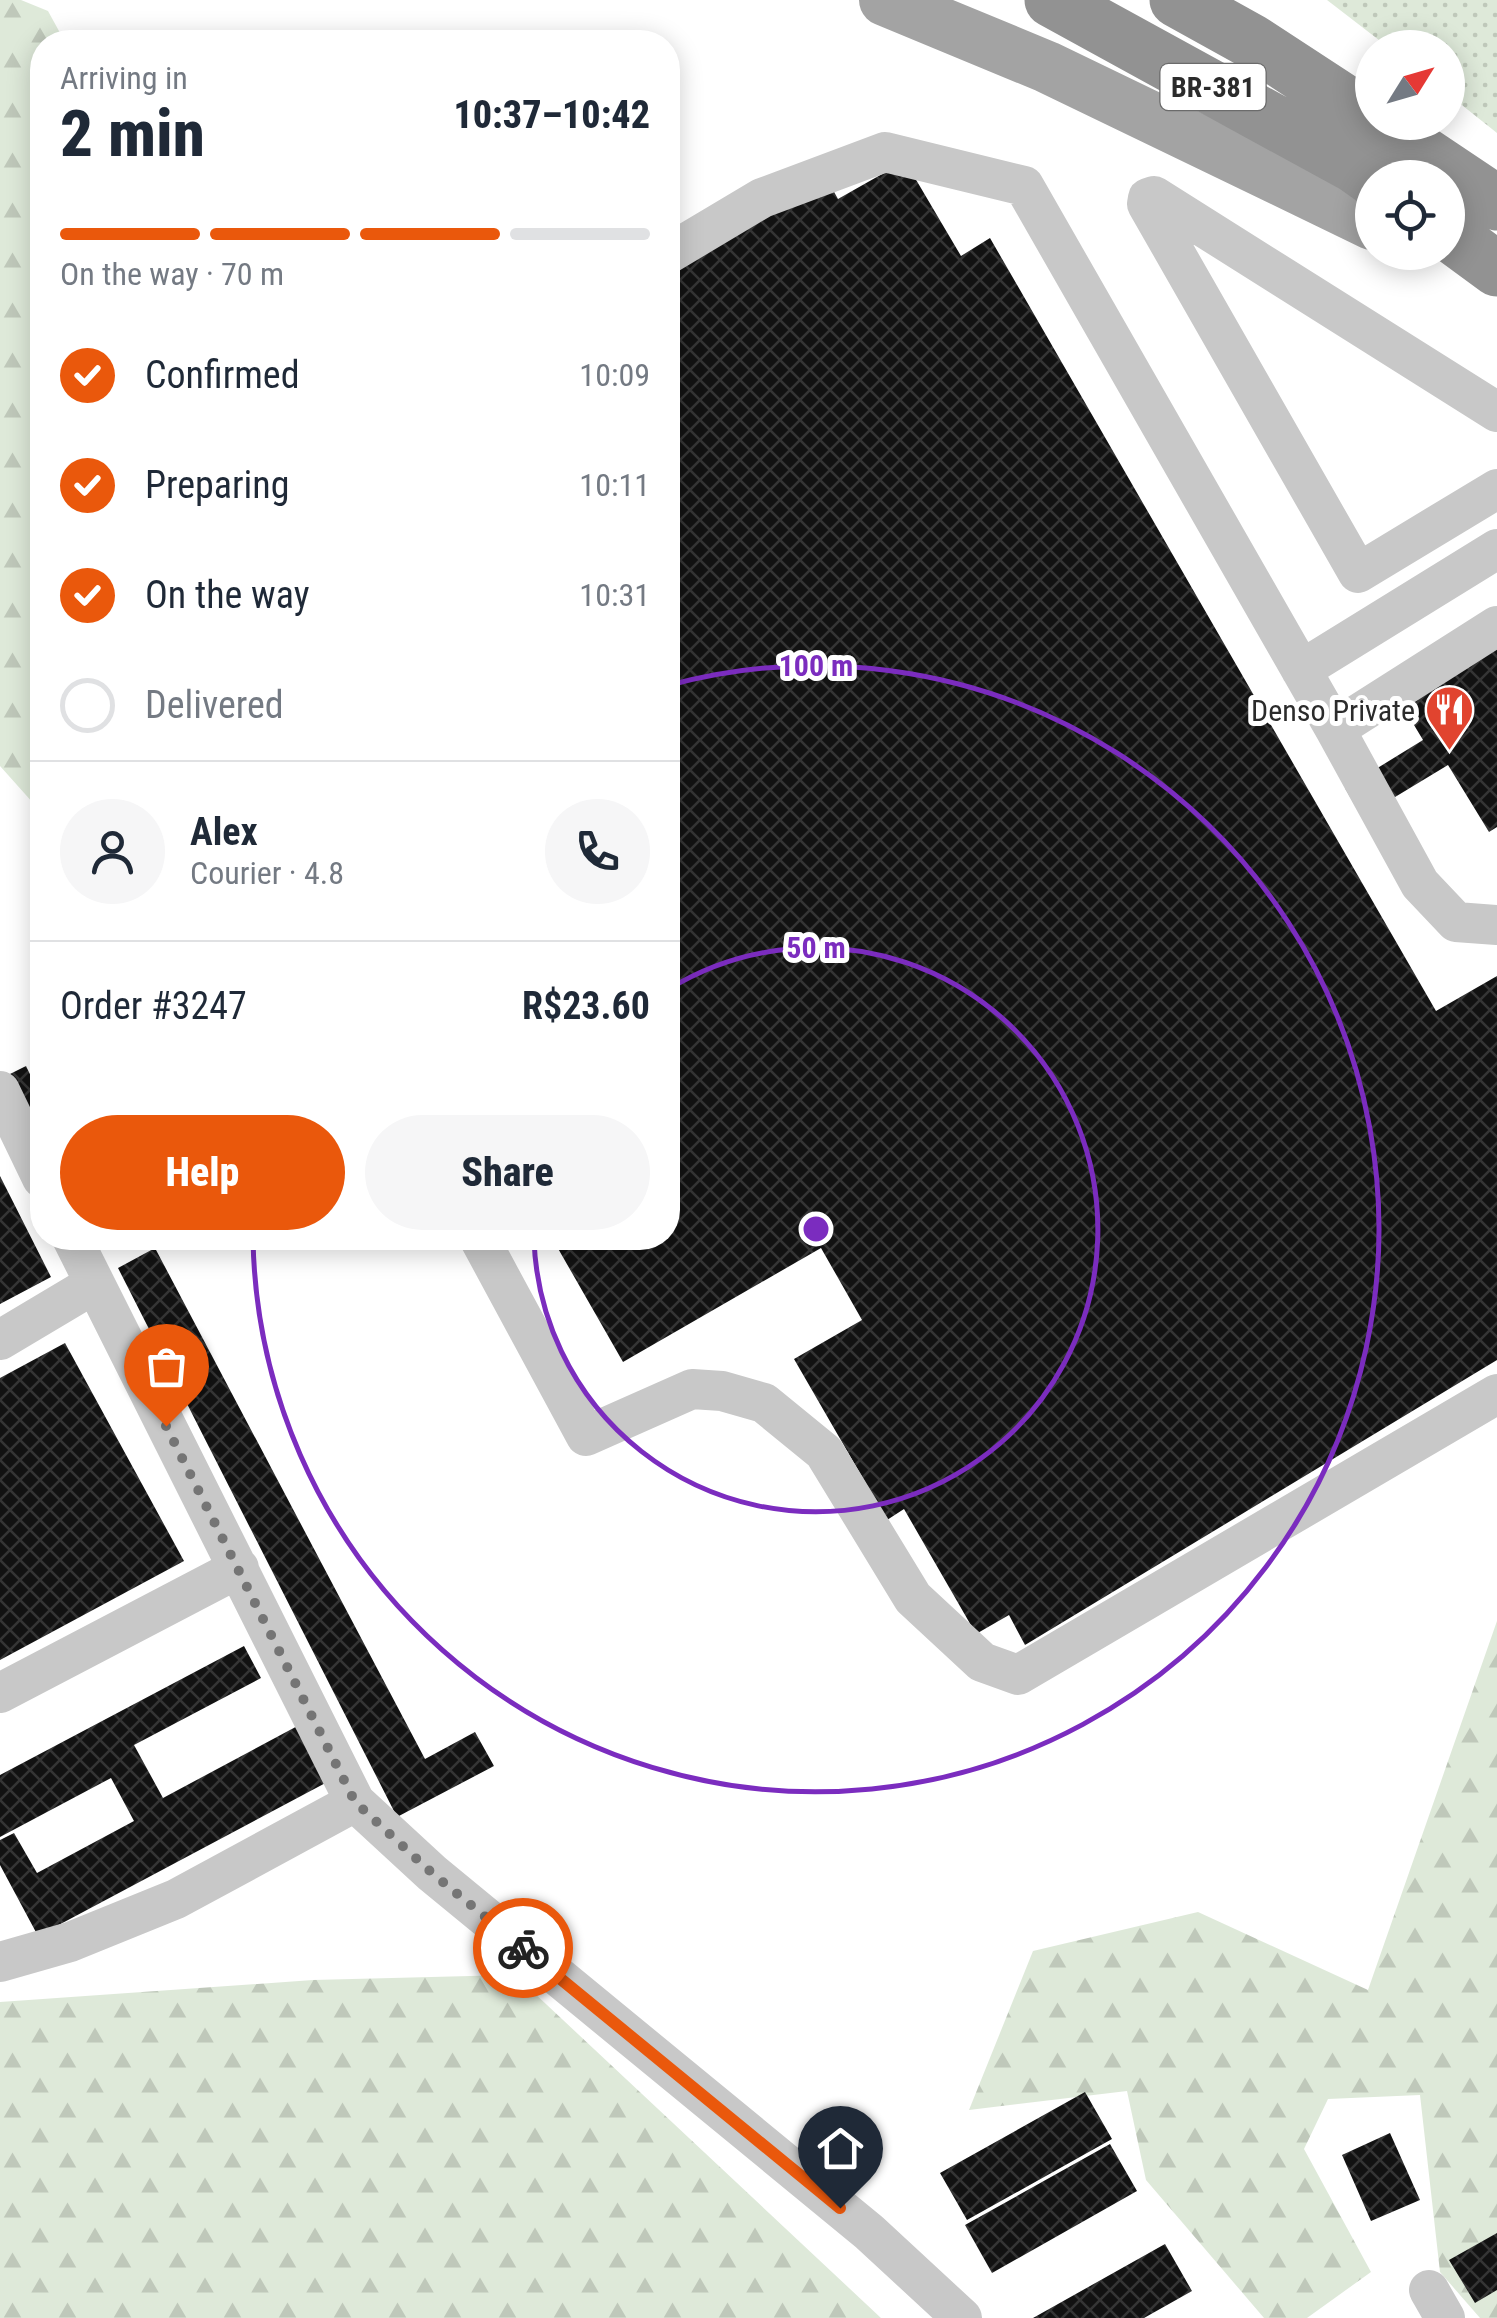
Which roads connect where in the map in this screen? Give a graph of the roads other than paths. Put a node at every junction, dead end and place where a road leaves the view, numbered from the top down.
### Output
1 (884, 0) edge
2 (1052, 0) edge
3 (1177, 0) edge
4 (1355, 109) edge
5 (1402, 140) edge
6 (1355, 165) edge
7 (1497, 203) edge
8 (1355, 216) edge
9 (1465, 244) edge
10 (680, 247) edge
11 (1465, 268) edge
12 (1497, 268) edge
13 (1497, 284) edge
14 (1497, 412) edge
15 (1497, 489) edge
16 (1497, 549) edge
17 (1497, 626) edge
18 (1301, 670) junction
19 (1335, 729) junction
20 (1497, 925) edge
21 (0, 1090) edge
22 (30, 1153) edge
23 (78, 1250) edge
24 (485, 1250) edge
25 (94, 1284) junction
26 (0, 1340) edge
27 (1497, 1394) edge
28 (239, 1568) junction
29 (0, 1693) edge
30 (355, 1802) junction
31 (0, 1962) edge
32 (962, 2318) edge

1 - 8 main road
2 - 6 highway, BR-381
3 - 4 highway, BR-381
5 - 7 highway, BR-381
9 - 12 highway
10 - 18 street
11 - 13 main road
14 - 15 street
16 - 18 street
17 - 19 street
18 - 19 street
19 - 20 street
21 - 22 street
23 - 25 street
24 - 27 street
25 - 26 street
25 - 28 street
28 - 29 street
28 - 30 street
30 - 31 street
30 - 32 street

